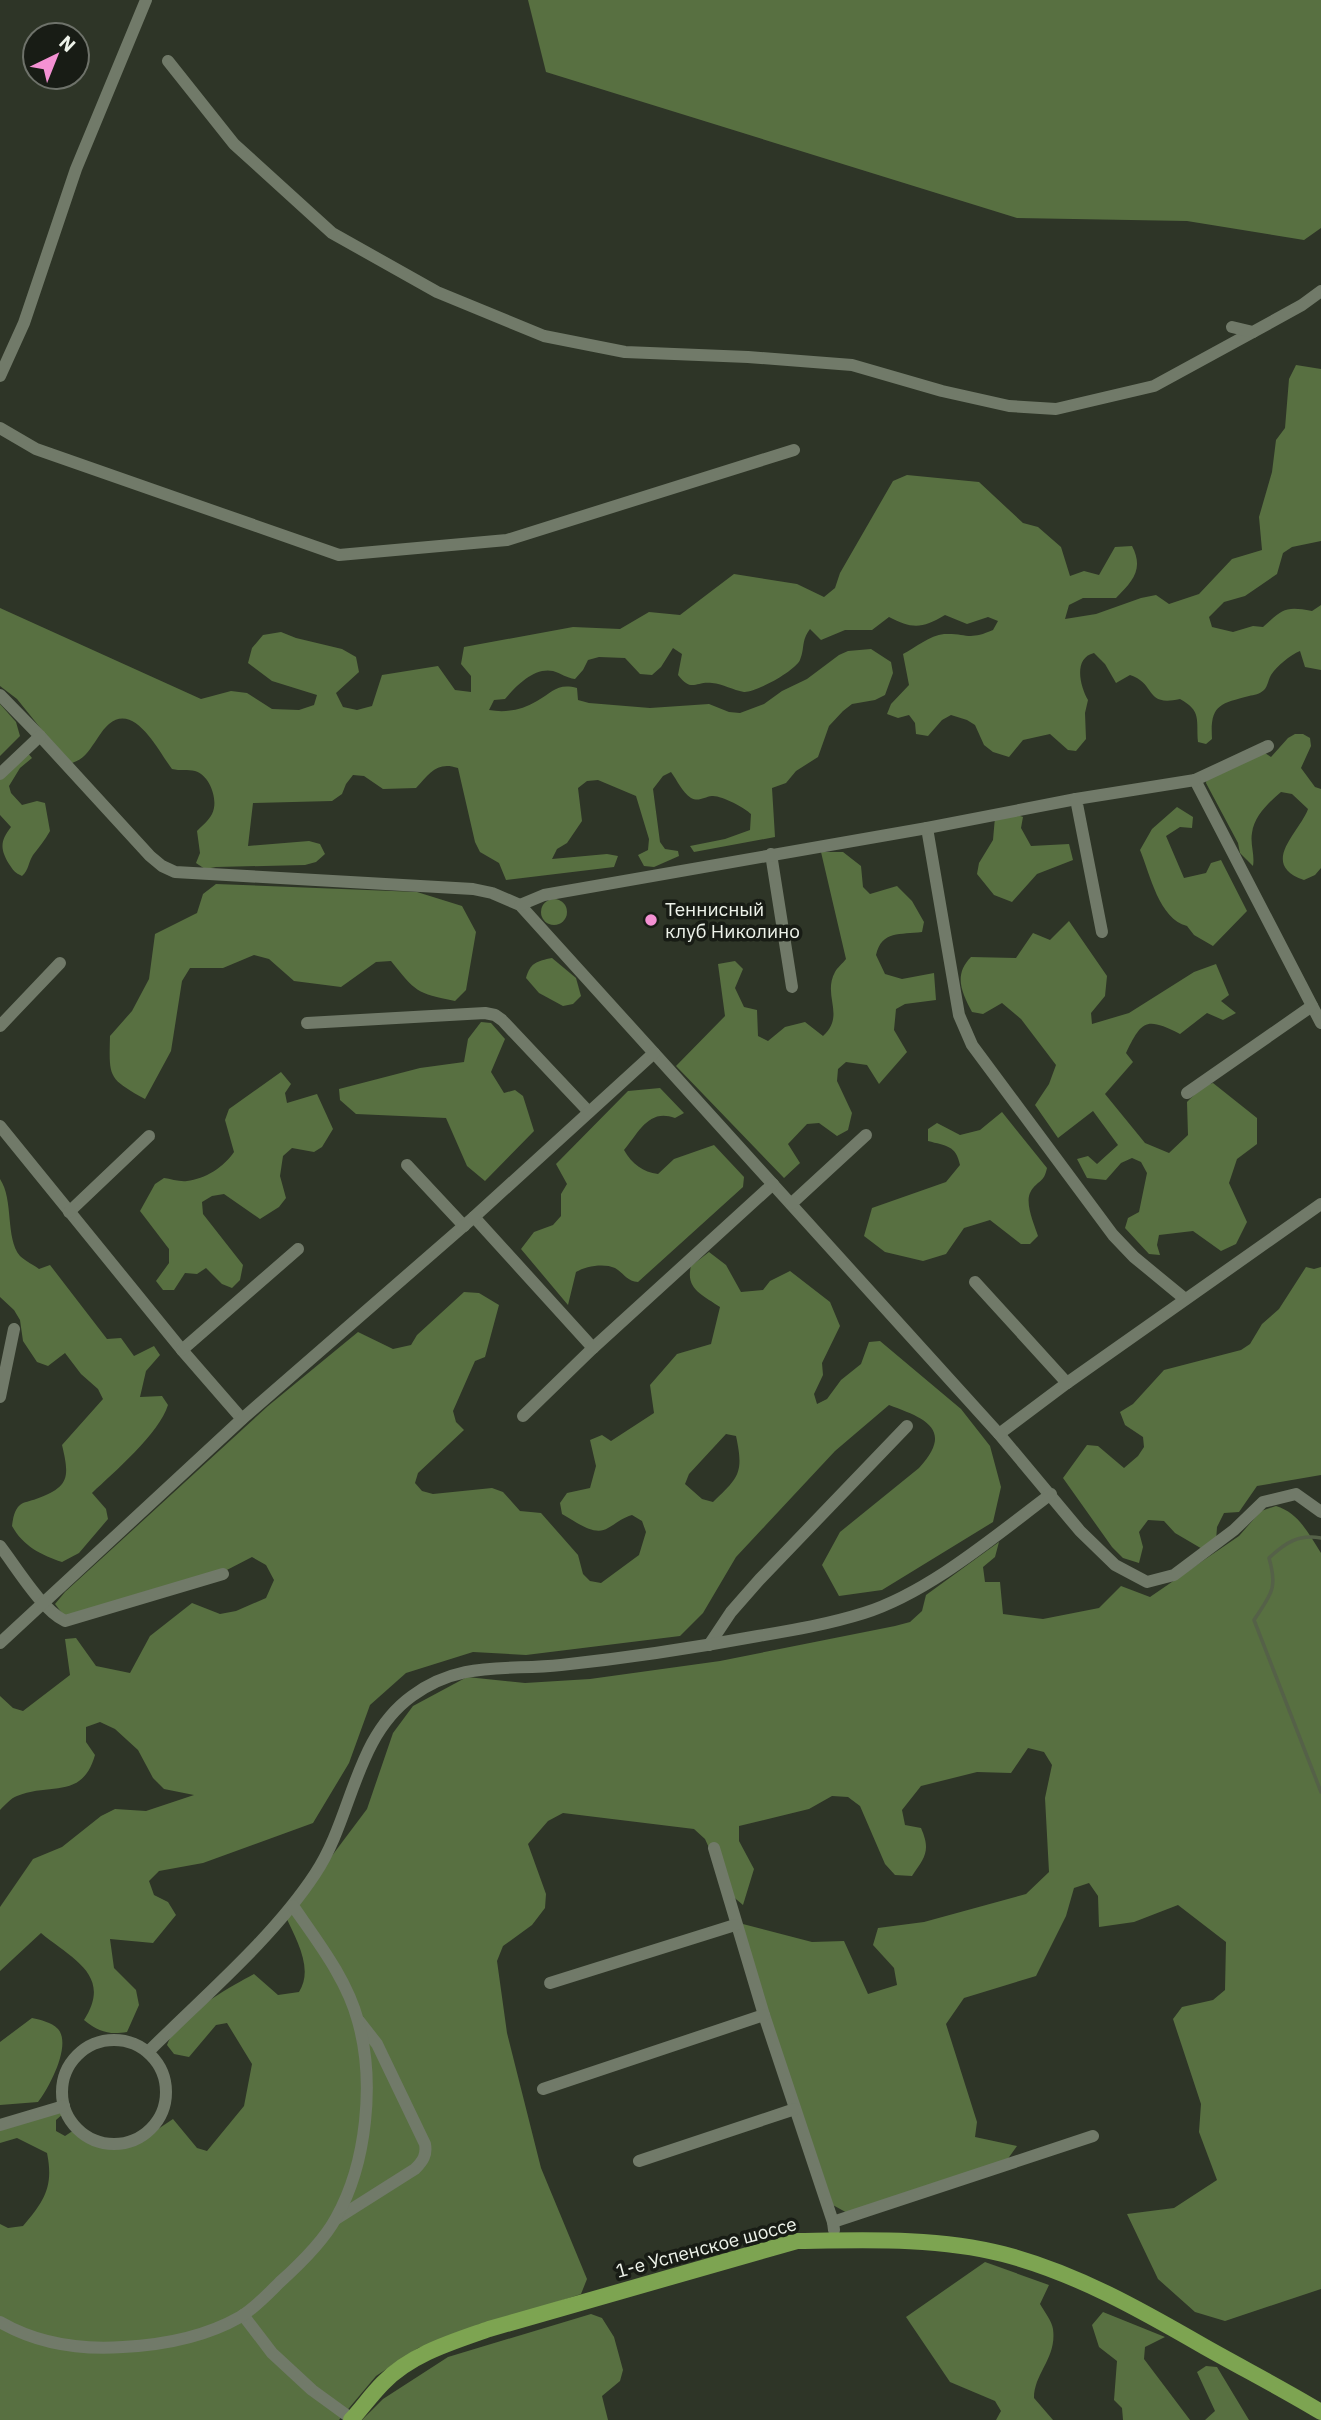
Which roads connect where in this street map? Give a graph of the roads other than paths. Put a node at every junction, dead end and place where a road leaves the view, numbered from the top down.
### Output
1 (146, 0) edge
2 (168, 61) dead end
3 (1321, 292) edge
4 (1232, 327) dead end
5 (1253, 331) junction
6 (0, 376) edge
7 (0, 428) edge
8 (794, 450) dead end
9 (0, 695) edge
10 (40, 736) junction
11 (1268, 746) dead end
12 (0, 774) edge
13 (1195, 780) junction
14 (1076, 799) junction
15 (927, 828) junction
16 (771, 855) junction
17 (520, 905) junction
18 (1102, 932) dead end
19 (60, 963) dead end
20 (792, 987) dead end
21 (1312, 1006) junction
22 (307, 1023) dead end
23 (1321, 1023) edge
24 (0, 1026) edge
25 (654, 1053) junction
26 (1187, 1093) dead end
27 (589, 1112) junction
28 (0, 1126) edge
29 (866, 1135) dead end
30 (149, 1136) dead end
31 (407, 1166) dead end
32 (773, 1184) junction
33 (791, 1204) junction
34 (1321, 1204) edge
35 (69, 1212) junction
36 (469, 1221) junction
37 (298, 1249) dead end
38 (975, 1282) dead end
39 (1185, 1298) junction
40 (14, 1329) dead end
41 (593, 1348) junction
42 (182, 1350) junction
43 (1068, 1383) junction
44 (0, 1397) edge
45 (523, 1416) dead end
46 (242, 1419) junction
47 (907, 1426) dead end
48 (999, 1434) junction
49 (1051, 1494) junction
50 (1321, 1512) edge
51 (0, 1546) edge
52 (223, 1574) dead end
53 (44, 1603) junction
54 (0, 1643) edge
55 (709, 1645) junction
56 (715, 1848) dead end
57 (293, 1906) junction
58 (736, 1925) junction
59 (550, 1983) dead end
60 (764, 2015) junction
61 (358, 2020) junction
62 (148, 2052) junction
63 (543, 2089) dead end
64 (64, 2106) junction
65 (795, 2109) junction
66 (0, 2125) edge
67 (1093, 2136) dead end
68 (639, 2161) dead end
69 (336, 2219) junction
70 (833, 2222) junction
71 (835, 2241) junction
72 (243, 2315) junction
73 (0, 2322) edge
74 (1321, 2412) edge
75 (351, 2420) edge

1 - 6 street
2 - 5 street
3 - 5 street
4 - 5 street
7 - 8 street
9 - 10 street
10 - 12 street
10 - 17 street
11 - 13 street
13 - 14 street
13 - 21 street
14 - 15 street
14 - 18 street
15 - 16 street
15 - 39 street
16 - 17 street
16 - 20 street
17 - 25 street
19 - 24 street
21 - 23 street
21 - 26 street
22 - 27 street
25 - 27 street
25 - 32 street
27 - 36 street
28 - 35 street
29 - 33 street
30 - 35 street
31 - 36 street
32 - 33 street
32 - 41 street
33 - 48 street
34 - 39 street
35 - 42 street
36 - 41 street
36 - 46 street
37 - 42 street
38 - 43 street
39 - 43 street
40 - 44 street
41 - 45 street
42 - 46 street
43 - 48 street
46 - 53 street
47 - 55 street
48 - 49 street
49 - 50 street
49 - 55 street
51 - 53 street
52 - 53 street
53 - 54 street
55 - 57 street
56 - 58 street
57 - 61 street
57 - 62 street
58 - 59 street
58 - 60 street
60 - 63 street
60 - 65 street
61 - 69 street
61 - 69 street
62 - 64 street
62 - 64 street
64 - 66 street
65 - 68 street
65 - 70 street
67 - 70 street
69 - 72 street
70 - 71 street
71 - 74 main road, 1-е Успенское шоссе
71 - 75 main road, 1-е Успенское шоссе
72 - 73 street
72 - 75 street

